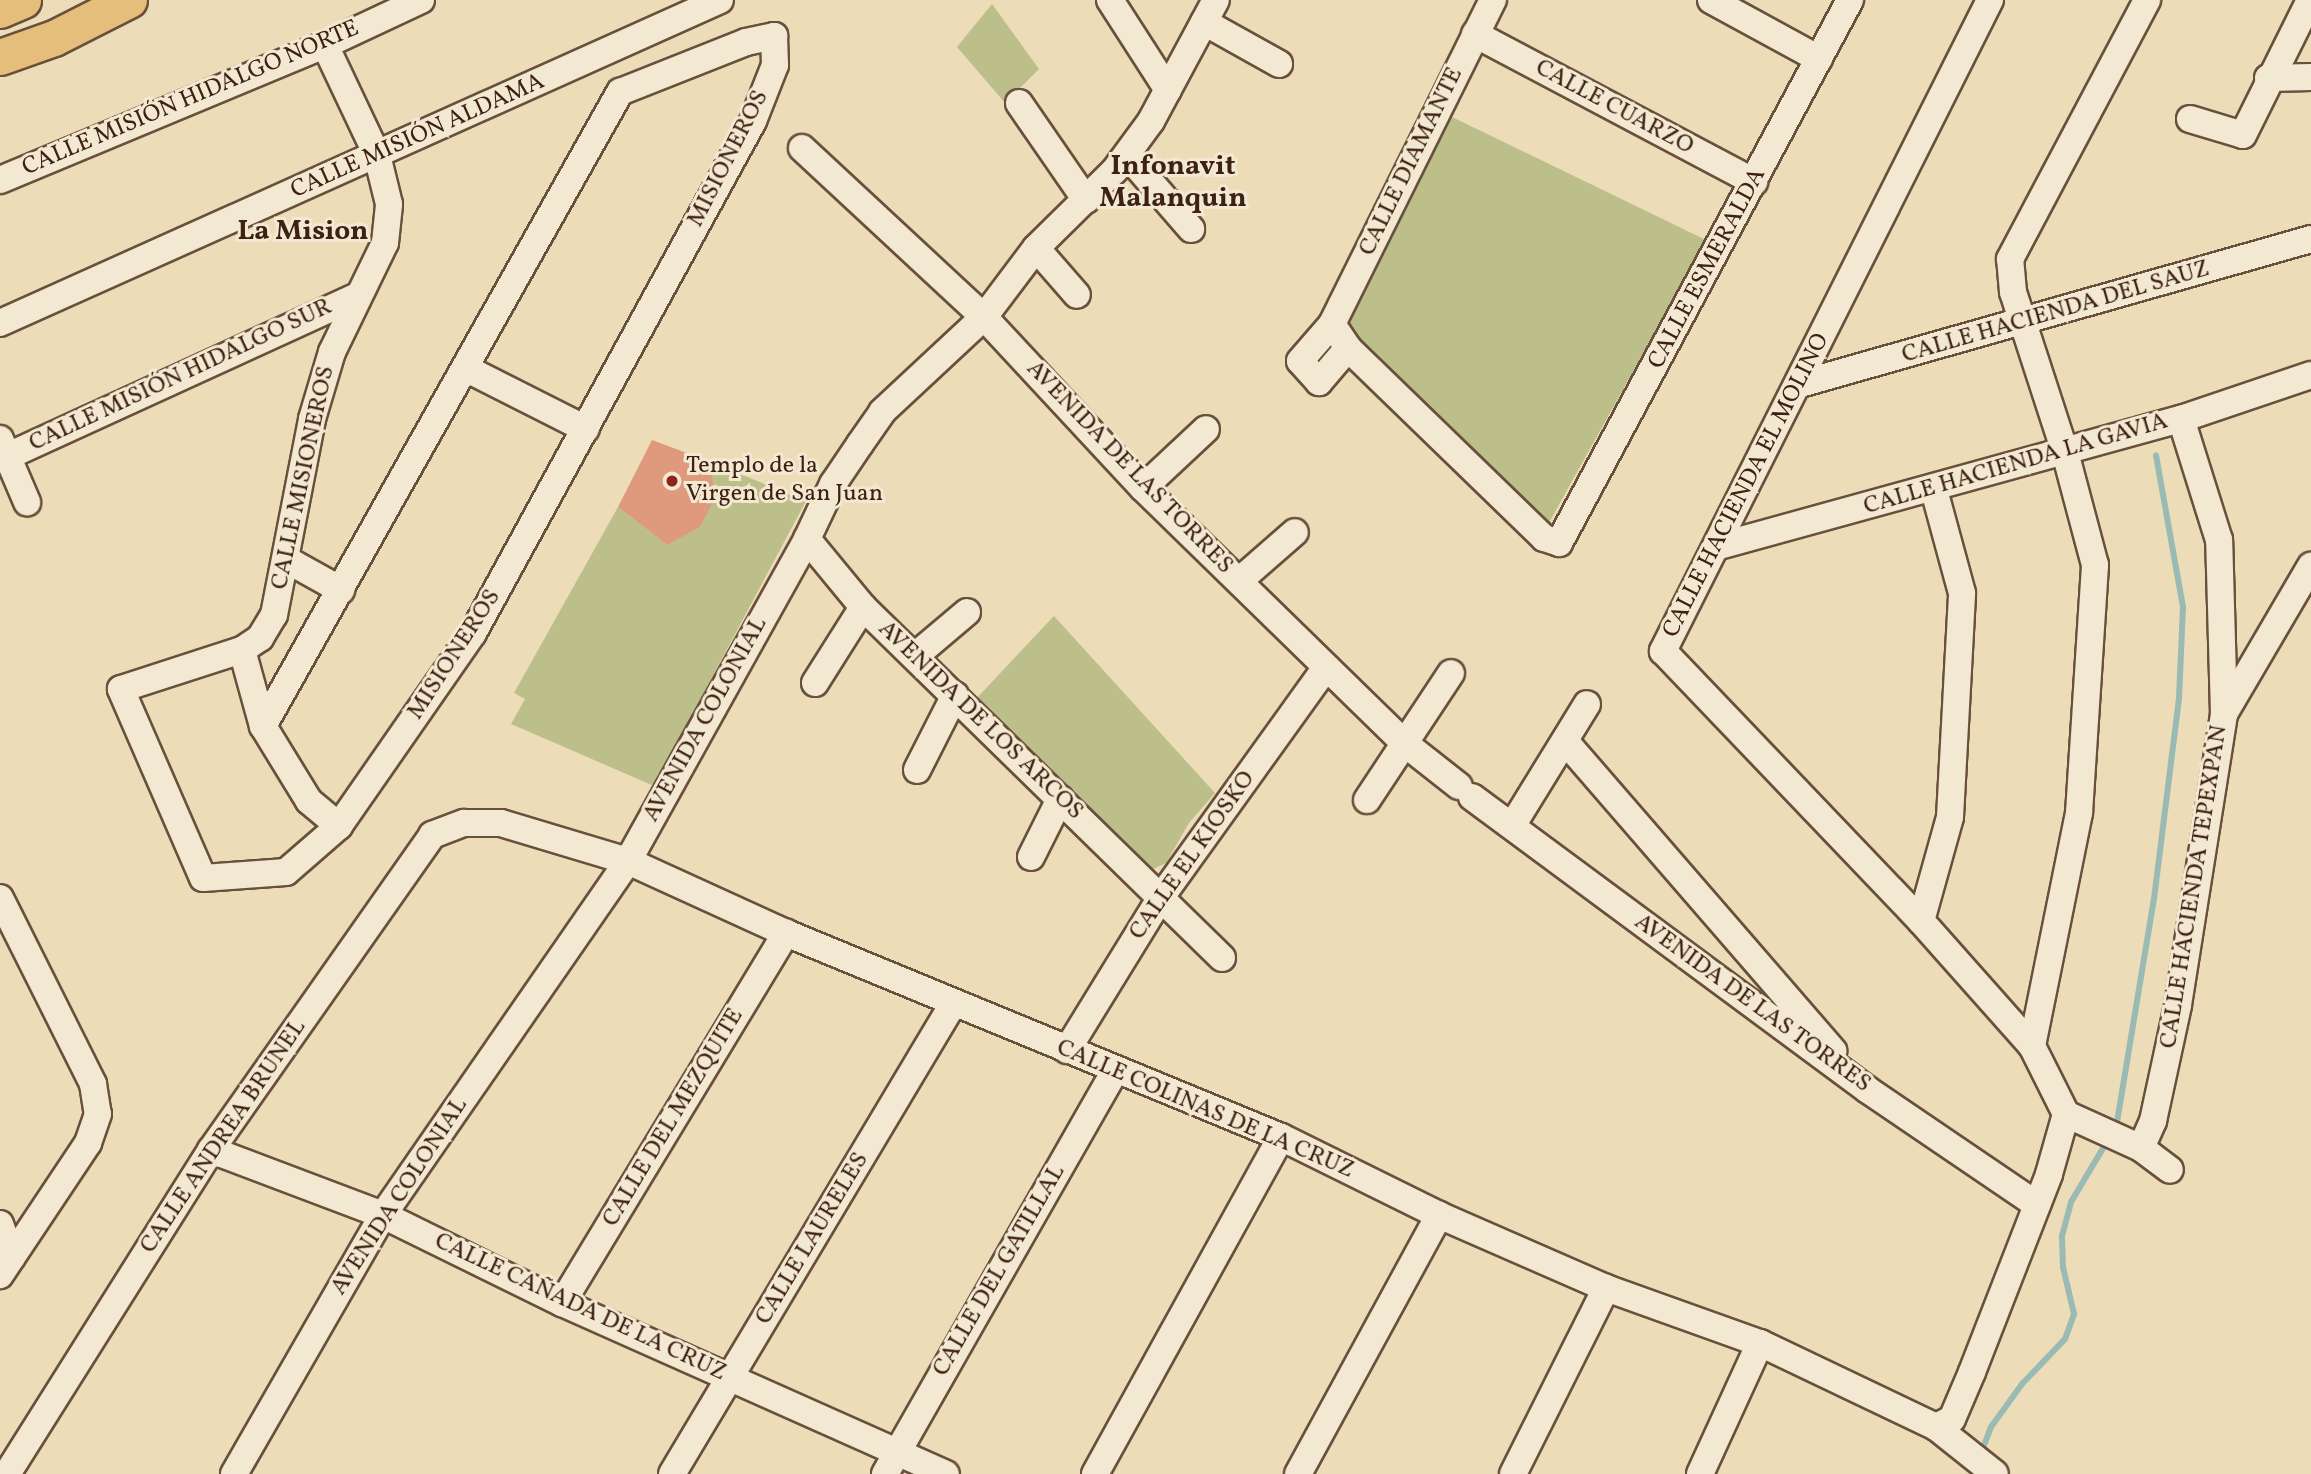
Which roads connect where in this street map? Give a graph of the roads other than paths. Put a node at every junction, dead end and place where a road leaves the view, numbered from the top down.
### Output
1 (23, 0) edge
2 (128, 0) edge
3 (421, 0) edge
4 (720, 0) edge
5 (1110, 0) edge
6 (1493, 0) edge
7 (1711, 0) edge
8 (1850, 0) edge
9 (1990, 0) edge
10 (2147, 0) edge
11 (2310, 0) edge
12 (0, 10) edge
13 (1210, 11) edge
14 (1475, 34) junction
15 (325, 45) junction
16 (0, 57) edge
17 (1819, 59) junction
18 (1279, 64) dead end
19 (2268, 78) junction
20 (2311, 78) edge
21 (1168, 90) junction
22 (1019, 103) dead end
23 (2190, 119) dead end
24 (802, 148) dead end
25 (377, 155) junction
26 (1126, 155) junction
27 (0, 180) edge
28 (1754, 182) junction
29 (1086, 200) junction
30 (1191, 229) dead end
31 (2311, 239) edge
32 (1036, 248) junction
33 (1077, 295) dead end
34 (355, 297) junction
35 (984, 317) junction
36 (0, 323) edge
37 (2025, 323) junction
38 (1332, 324) junction
39 (1348, 348) junction
40 (467, 369) junction
41 (2311, 375) edge
42 (1800, 384) junction
43 (2181, 419) junction
44 (586, 429) junction
45 (1206, 429) dead end
46 (4, 448) edge
47 (2065, 452) junction
48 (1143, 488) junction
49 (1934, 489) junction
50 (27, 502) dead end
51 (1295, 532) dead end
52 (807, 538) junction
53 (1719, 546) junction
54 (287, 560) junction
55 (2311, 566) edge
56 (1238, 581) junction
57 (341, 590) junction
58 (863, 607) junction
59 (967, 612) dead end
60 (242, 650) junction
61 (915, 656) junction
62 (1326, 667) junction
63 (1451, 673) dead end
64 (815, 683) dead end
65 (955, 695) junction
66 (1587, 704) dead end
67 (2224, 715) junction
68 (263, 726) junction
69 (1565, 741) junction
70 (1403, 742) junction
71 (917, 770) dead end
72 (1060, 799) junction
73 (1367, 800) dead end
74 (464, 823) joint
75 (339, 826) junction
76 (1512, 826) junction
77 (1031, 857) dead end
78 (628, 861) junction
79 (1161, 897) junction
80 (0, 898) edge
81 (1921, 921) junction
82 (786, 933) junction
83 (1222, 958) dead end
84 (953, 1004) junction
85 (2032, 1046) junction
86 (1067, 1051) junction
87 (1116, 1069) junction
88 (1868, 1090) junction
89 (2066, 1114) junction
90 (1281, 1137) junction
91 (2141, 1148) junction
92 (211, 1150) junction
93 (2171, 1170) dead end
94 (2037, 1205) junction
95 (383, 1215) junction
96 (1439, 1215) junction
97 (0, 1224) edge
98 (6, 1266) edge
99 (1606, 1288) junction
100 (562, 1303) junction
101 (1760, 1343) junction
102 (730, 1378) junction
103 (1936, 1427) junction
104 (890, 1463) edge
105 (7, 1474) edge
106 (234, 1474) edge
107 (671, 1474) edge
108 (947, 1474) edge
109 (1095, 1474) edge
110 (1298, 1474) edge
111 (1513, 1474) edge
112 (1700, 1474) edge
113 (1995, 1474) edge

1 - 12 main road
2 - 16 main road
3 - 15 street, CALLE MISIÓN HIDALGO NORTE
4 - 25 street, CALLE MISIÓN ALDAMA
5 - 21 street
6 - 14 street, CALLE DIAMANTE
7 - 17 street
8 - 17 street, CALLE ESMERALDA
9 - 42 street, CALLE HACIENDA EL MOLINO
10 - 37 street
11 - 19 street
13 - 18 street
13 - 21 street, AVENIDA COLONIAL
14 - 28 street, CALLE CUARZO
14 - 38 street, CALLE DIAMANTE
15 - 25 street, CALLE MISIONEROS
15 - 27 street, CALLE MISIÓN HIDALGO NORTE
17 - 28 street, CALLE ESMERALDA
19 - 20 street
19 - 23 street
21 - 26 street, AVENIDA COLONIAL
22 - 29 street
24 - 35 street, AVENIDA DE LAS TORRES
25 - 34 street, CALLE MISIONEROS
25 - 36 street, CALLE MISIÓN ALDAMA
26 - 29 street, AVENIDA COLONIAL
26 - 30 street
28 - 39 street, CALLE ESMERALDA
29 - 32 street, AVENIDA COLONIAL
31 - 37 street, CALLE HACIENDA DEL SAUZ
32 - 33 street
32 - 35 street, AVENIDA COLONIAL
34 - 46 street, CALLE MISIÓN HIDALGO SUR
34 - 54 street, CALLE MISIONEROS
35 - 48 street, AVENIDA DE LAS TORRES
35 - 52 street, AVENIDA COLONIAL
37 - 42 street, CALLE HACIENDA DEL SAUZ
37 - 47 street
38 - 39 street
38 - 39 street, CALLE DIAMANTE
40 - 44 street
40 - 44 street, MISIONEROS
40 - 57 street, MISIONEROS
41 - 43 street, CALLE HACIENDA LA GAVIA
42 - 53 street, CALLE HACIENDA EL MOLINO
43 - 47 street, CALLE HACIENDA LA GAVIA
43 - 67 street, CALLE HACIENDA TEPEXPAN
44 - 75 street, MISIONEROS
45 - 48 street
46 - 50 street
47 - 49 street, CALLE HACIENDA LA GAVIA
47 - 85 street
48 - 56 street, AVENIDA DE LAS TORRES
49 - 53 street, CALLE HACIENDA LA GAVIA
49 - 81 street
51 - 56 street
52 - 58 street, AVENIDA DE LOS ARCOS
52 - 78 street, AVENIDA COLONIAL
53 - 81 street, CALLE HACIENDA EL MOLINO
54 - 57 street
54 - 60 street, CALLE MISIONEROS
55 - 67 street
56 - 62 street, AVENIDA DE LAS TORRES
57 - 68 street, MISIONEROS
58 - 61 street, AVENIDA DE LOS ARCOS
58 - 64 street
59 - 61 street
60 - 68 street
60 - 75 street, MISIONEROS
61 - 65 street, AVENIDA DE LOS ARCOS
62 - 70 street, AVENIDA DE LAS TORRES
62 - 79 street, CALLE EL KIOSKO
63 - 70 street
65 - 71 street
65 - 72 street, AVENIDA DE LOS ARCOS
66 - 69 street
67 - 91 street, CALLE HACIENDA TEPEXPAN
68 - 75 street
69 - 76 street
69 - 88 street
70 - 73 street
70 - 76 street, AVENIDA DE LAS TORRES
72 - 77 street
72 - 79 street, AVENIDA DE LOS ARCOS
74 - 78 street, CALLE COLINAS DE LA CRUZ
74 - 92 street, CALLE ANDREA BRUNEL
76 - 88 street, AVENIDA DE LAS TORRES
78 - 82 street, CALLE COLINAS DE LA CRUZ
78 - 95 street, AVENIDA COLONIAL
79 - 83 street, AVENIDA DE LOS ARCOS
79 - 86 street, CALLE EL KIOSKO
80 - 98 street
81 - 85 street, CALLE HACIENDA EL MOLINO
82 - 84 street, CALLE COLINAS DE LA CRUZ
82 - 100 street, CALLE DEL MEZQUITE
84 - 86 street, CALLE COLINAS DE LA CRUZ
84 - 102 street, CALLE LAURELES
85 - 89 street, CALLE HACIENDA EL MOLINO
86 - 87 street, CALLE COLINAS DE LA CRUZ
87 - 90 street, CALLE COLINAS DE LA CRUZ
87 - 104 street, CALLE DEL GATILLAL
88 - 94 street, AVENIDA DE LAS TORRES
89 - 91 street
89 - 94 street
90 - 96 street, CALLE COLINAS DE LA CRUZ
90 - 109 street
91 - 93 street
92 - 95 street, CALLE CAÑADA DE LA CRUZ
92 - 105 street, CALLE ANDREA BRUNEL
94 - 103 street
95 - 100 street, CALLE CAÑADA DE LA CRUZ
95 - 106 street, AVENIDA COLONIAL
96 - 99 street, CALLE COLINAS DE LA CRUZ
96 - 110 street
97 - 98 street
99 - 101 street, CALLE COLINAS DE LA CRUZ
99 - 111 street
100 - 102 street, CALLE CAÑADA DE LA CRUZ
101 - 103 street, CALLE COLINAS DE LA CRUZ
101 - 112 street
102 - 104 street, CALLE CAÑADA DE LA CRUZ
102 - 107 street, CALLE LAURELES
103 - 113 street, CALLE COLINAS DE LA CRUZ
104 - 108 street, CALLE CAÑADA DE LA CRUZ

